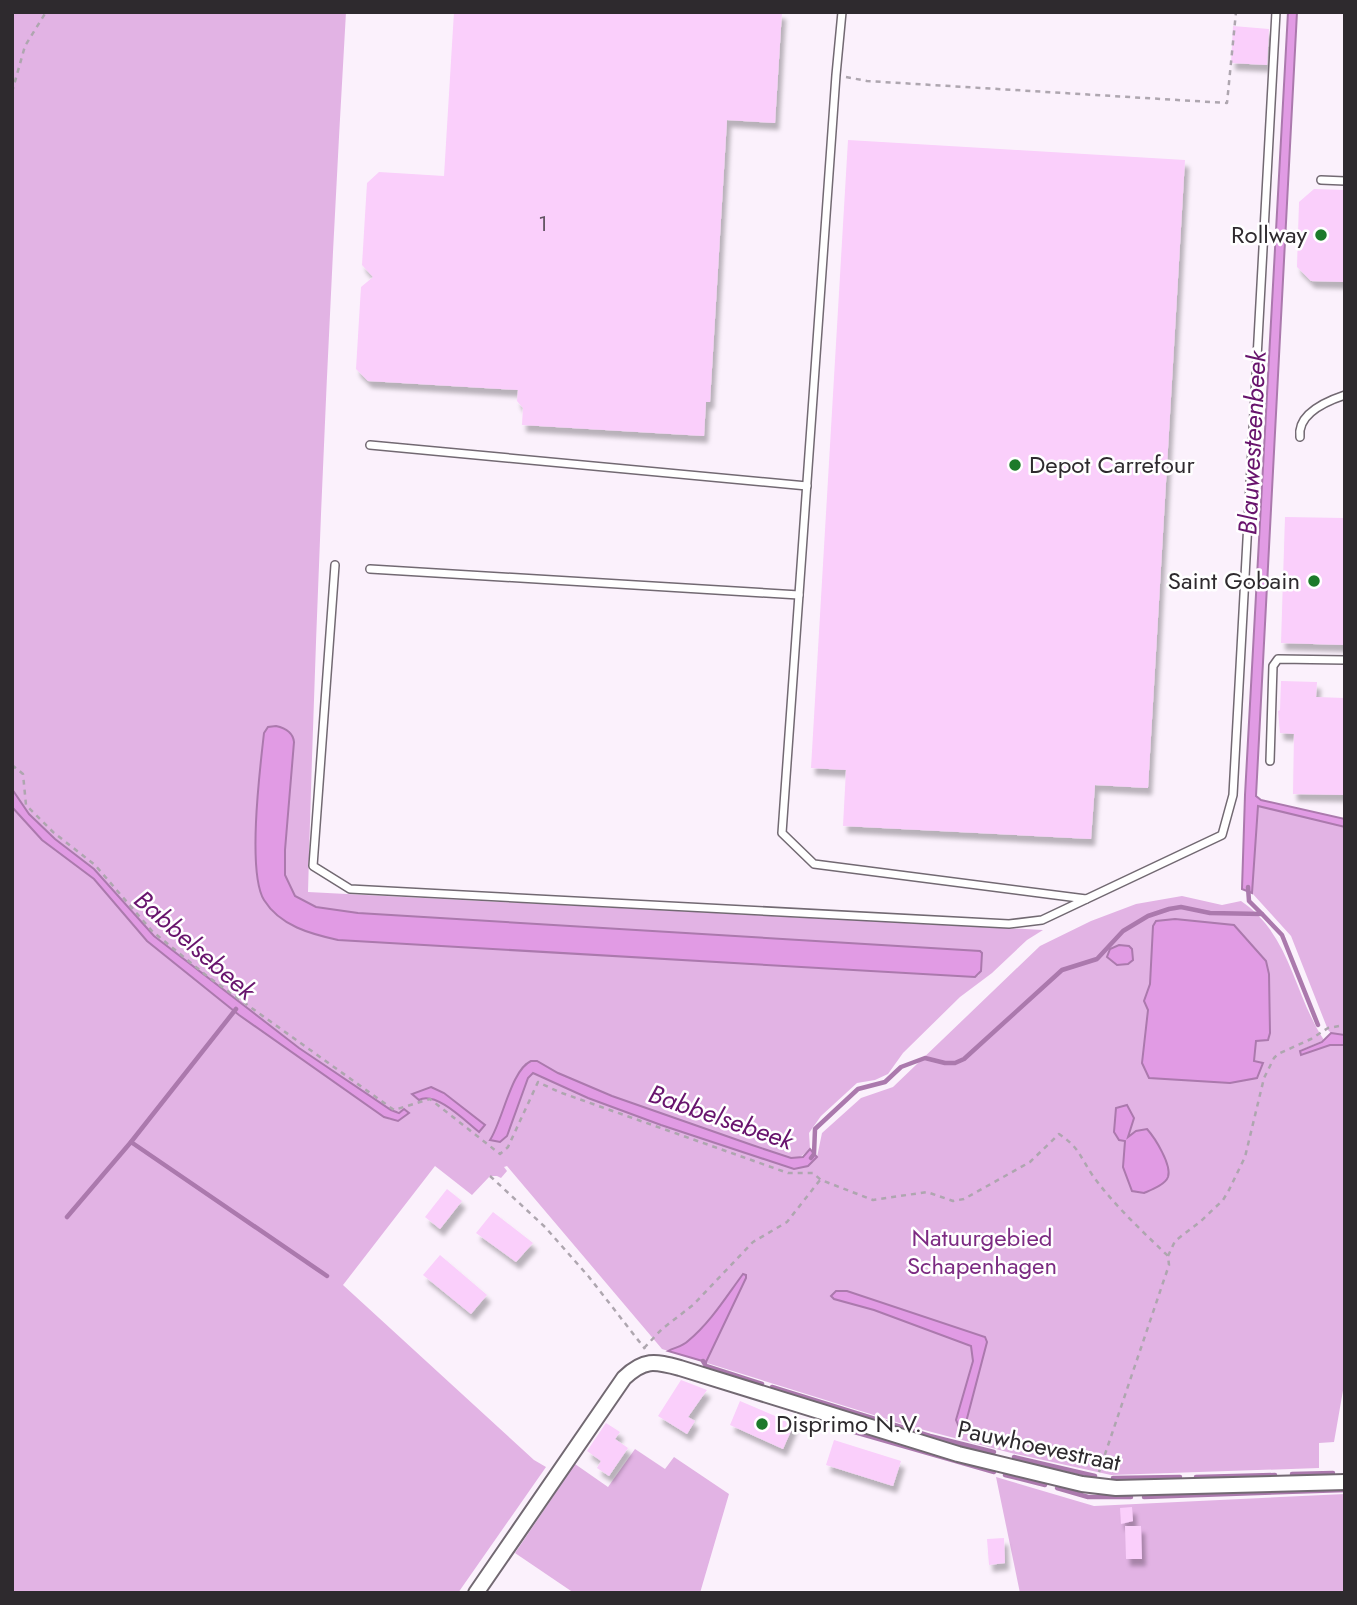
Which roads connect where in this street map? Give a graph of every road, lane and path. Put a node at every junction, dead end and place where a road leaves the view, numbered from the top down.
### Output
1 (46, 12) edge
2 (842, 12) edge
3 (1236, 12) edge
4 (1276, 12) edge
5 (836, 75) junction
6 (12, 92) edge
7 (1321, 180) dead end
8 (1345, 181) edge
9 (1345, 395) edge
10 (1300, 437) dead end
11 (370, 445) dead end
12 (807, 486) junction
13 (335, 565) dead end
14 (370, 569) dead end
15 (799, 595) junction
16 (1345, 660) edge
17 (1270, 761) dead end
18 (12, 765) edge
19 (1087, 899) junction
20 (1345, 1025) edge
21 (490, 1176) dead end
22 (821, 1180) junction
23 (1168, 1256) junction
24 (644, 1348) junction
25 (648, 1363) junction
26 (1345, 1482) edge
27 (1095, 1486) junction
28 (476, 1593) edge

1 - 6 path
2 - 5 lane
3 - 5 path
4 - 19 lane
5 - 12 lane
7 - 8 lane
9 - 10 lane
11 - 12 lane
12 - 15 lane
13 - 19 lane
14 - 15 lane
15 - 19 lane
16 - 17 lane
18 - 22 path
20 - 23 path
21 - 24 path
22 - 23 path
22 - 24 path
23 - 27 path
24 - 25 path
25 - 27 street, Pauwhoevestraat
25 - 28 street
26 - 27 street, Pauwhoevestraat

